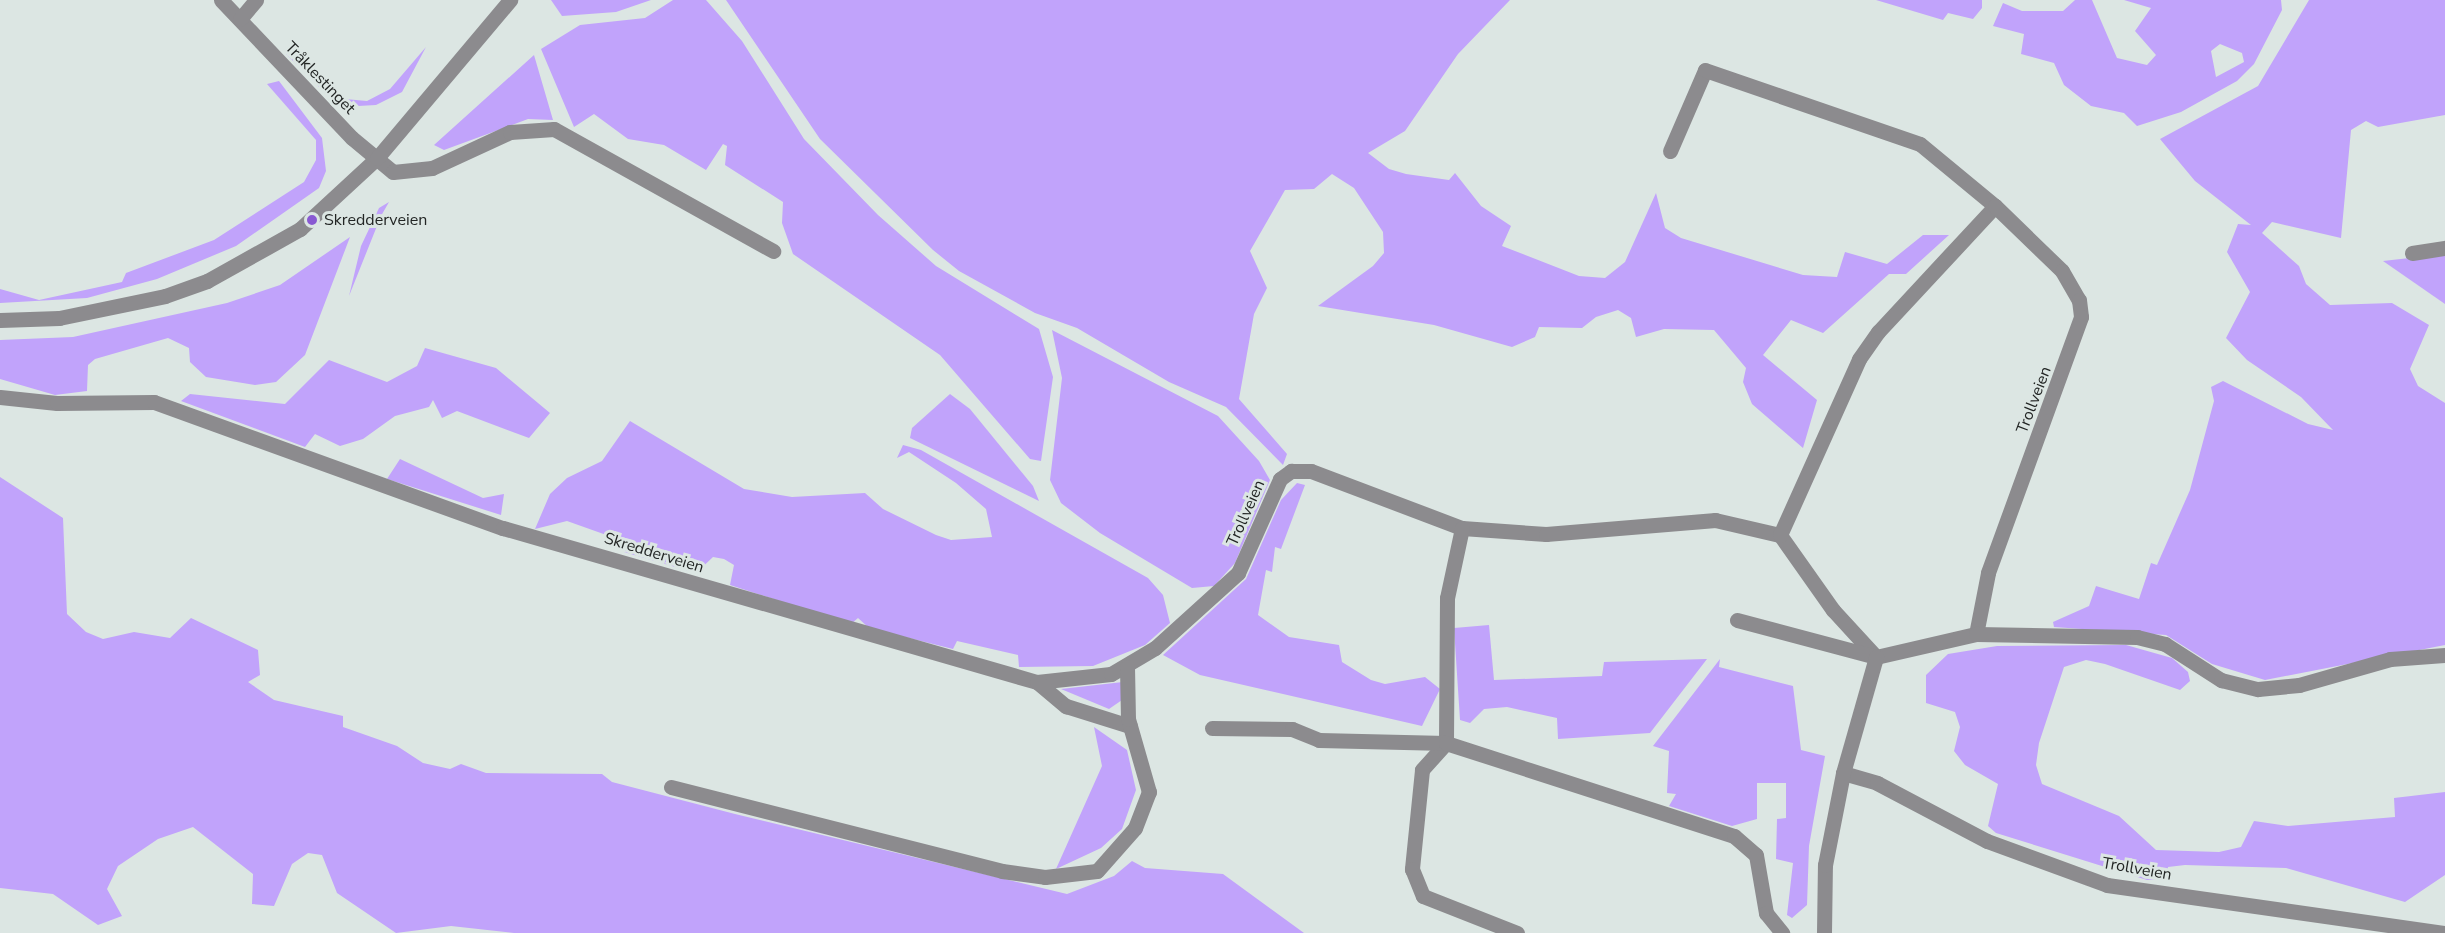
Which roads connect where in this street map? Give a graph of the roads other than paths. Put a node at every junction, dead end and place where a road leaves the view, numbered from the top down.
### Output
1 (221, 0) edge
2 (256, 0) edge
3 (510, 0) edge
4 (240, 19) junction
5 (1670, 151) dead end
6 (377, 158) junction
7 (1995, 206) junction
8 (2445, 248) edge
9 (773, 250) dead end
10 (2412, 253) dead end
11 (0, 320) edge
12 (0, 397) edge
13 (1462, 528) junction
14 (1780, 535) junction
15 (1737, 620) dead end
16 (1976, 634) junction
17 (2445, 655) edge
18 (1876, 657) junction
19 (1127, 667) junction
20 (1037, 682) junction
21 (1130, 726) junction
22 (1212, 728) dead end
23 (1446, 743) junction
24 (1843, 773) junction
25 (671, 788) dead end
26 (1517, 933) edge
27 (1782, 933) edge
28 (1824, 933) edge
29 (2445, 933) edge

1 - 4 street, Tråklestinget
2 - 4 street
3 - 6 street
4 - 6 street, Tråklestinget
5 - 7 street, Trollveien
6 - 9 street
6 - 11 street
7 - 14 street
7 - 16 street, Trollveien
8 - 10 street
12 - 20 street, Skredderveien
13 - 14 street, Trollveien
13 - 19 street, Trollveien
13 - 23 street
14 - 18 street
15 - 18 street
16 - 17 street
16 - 18 street
18 - 24 street
19 - 20 street, Skredderveien
19 - 21 street
20 - 21 street
21 - 25 street
22 - 23 street
23 - 26 street
23 - 27 street
24 - 28 street
24 - 29 street, Trollveien

